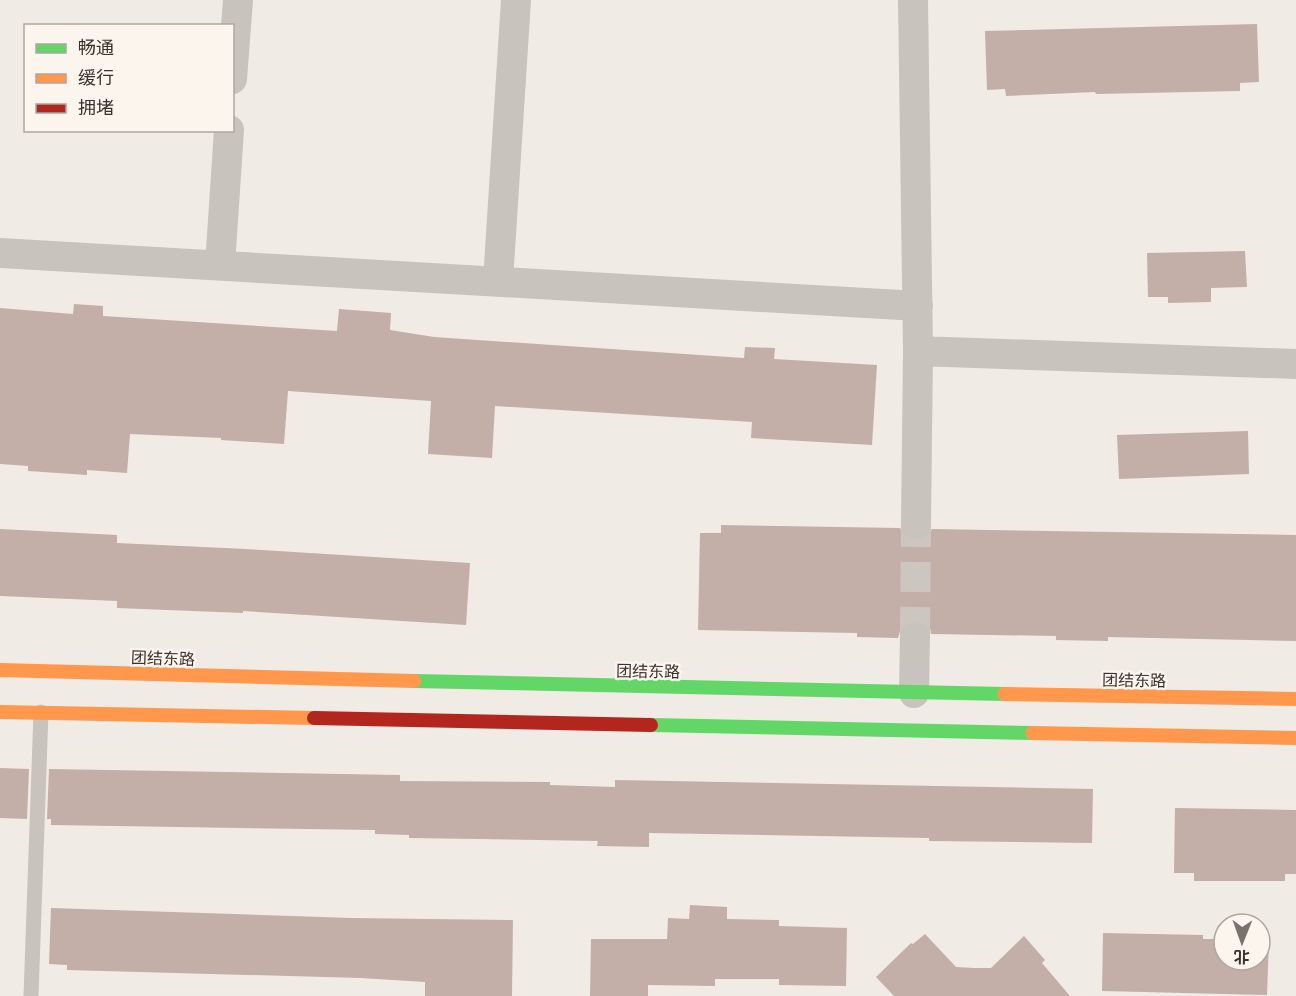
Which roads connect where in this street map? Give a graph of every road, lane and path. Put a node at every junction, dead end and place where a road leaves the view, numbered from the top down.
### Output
1 (238, 0) edge
2 (516, 0) edge
3 (913, 0) edge
4 (234, 53) edge
5 (229, 132) edge
6 (0, 253) edge
7 (220, 265) junction
8 (498, 281) junction
9 (918, 306) junction
10 (918, 351) junction
11 (1296, 364) edge
12 (916, 524) tunnel mouth
13 (915, 637) tunnel mouth
14 (0, 670) edge
15 (914, 693) junction
16 (1296, 699) edge
17 (0, 712) edge
18 (41, 712) junction
19 (1296, 738) edge
20 (31, 996) edge

1 - 4 street
2 - 8 street
3 - 9 street
5 - 7 street
6 - 7 street
7 - 8 street
8 - 9 street
9 - 10 street
10 - 11 street
10 - 12 street
13 - 15 street
14 - 15 street, 团结东路
15 - 16 street, 团结东路
17 - 18 street
18 - 19 street
18 - 20 lane

